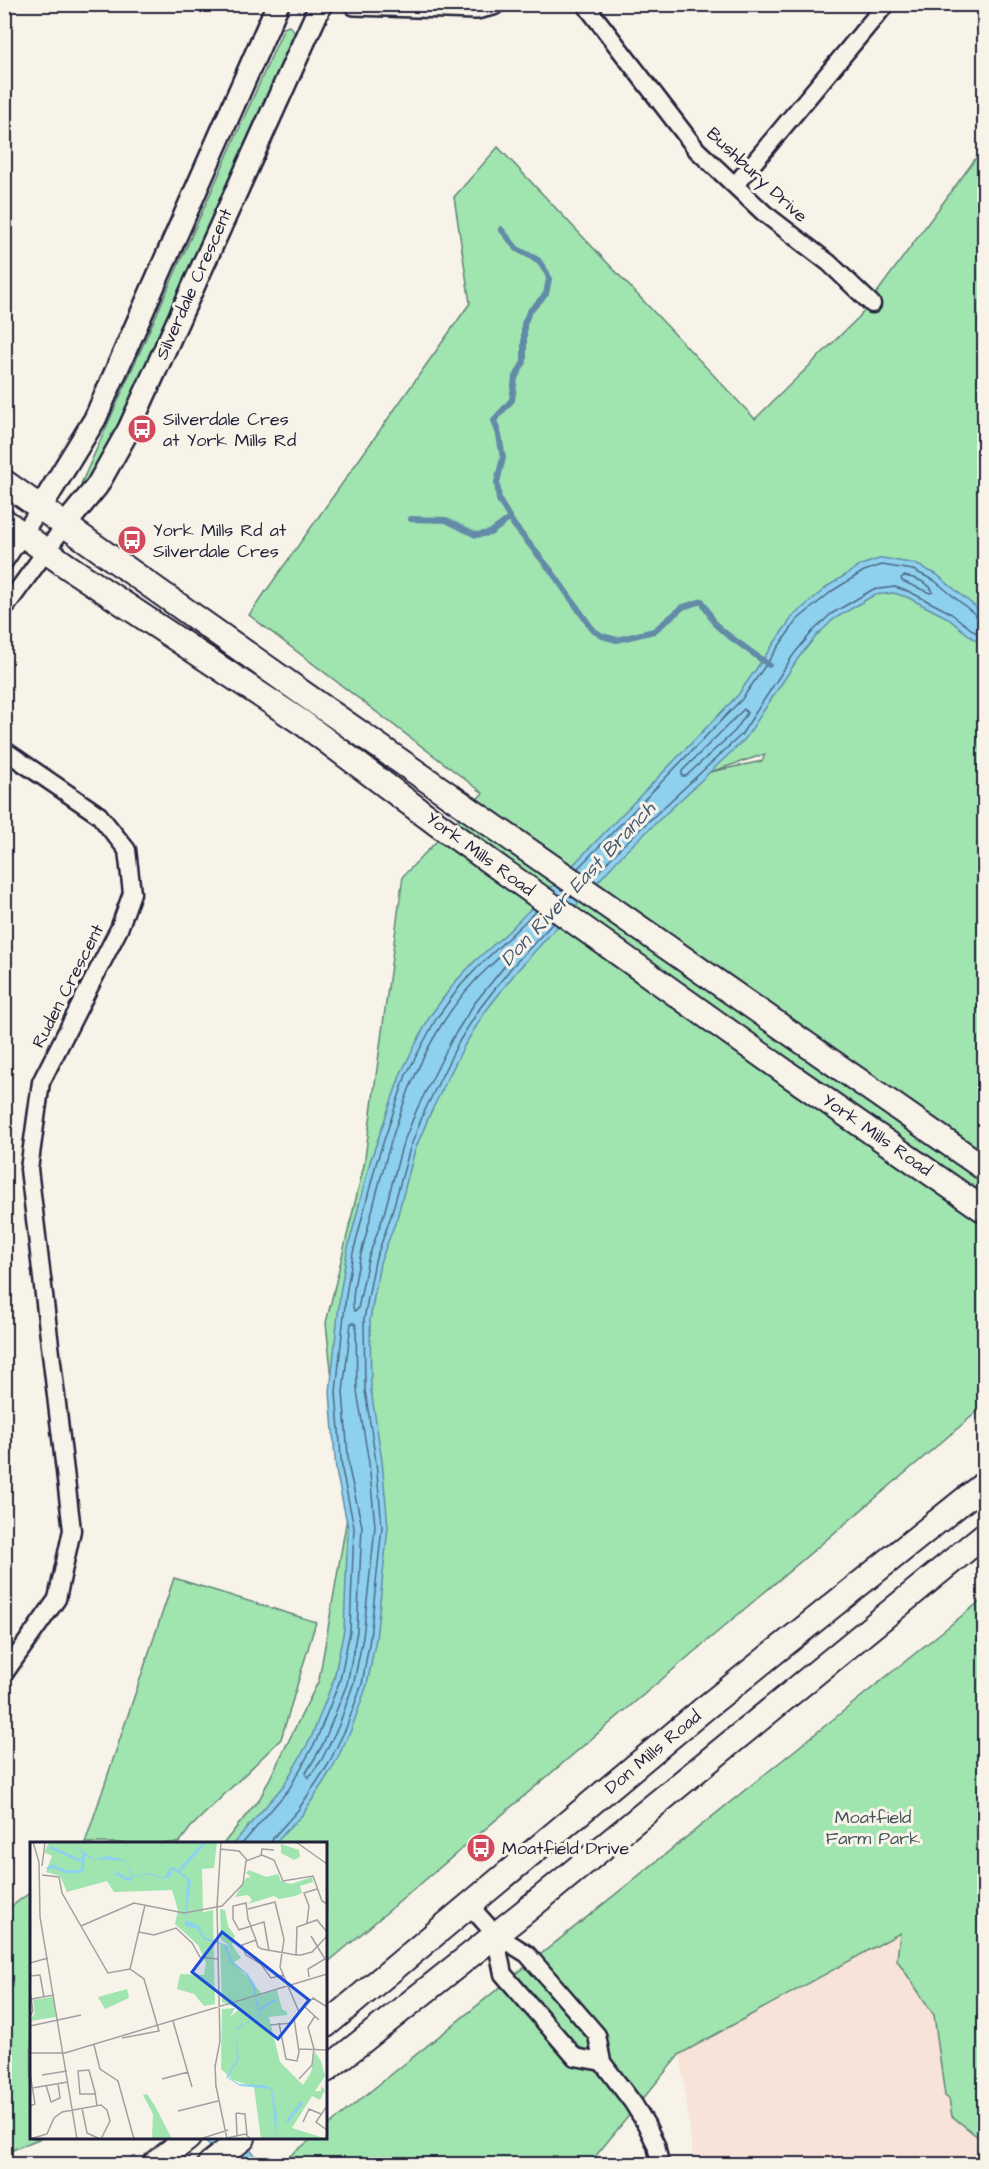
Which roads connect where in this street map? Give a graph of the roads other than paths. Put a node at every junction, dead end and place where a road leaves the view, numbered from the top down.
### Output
1 (278, 4) edge
2 (321, 4) edge
3 (355, 4) edge
4 (493, 4) edge
5 (585, 4) edge
6 (886, 4) edge
7 (735, 185) junction
8 (872, 304) dead end
9 (4, 482) edge
10 (41, 507) junction
11 (4, 520) edge
12 (65, 525) junction
13 (24, 535) junction
14 (46, 550) junction
15 (4, 562) edge
16 (4, 609) edge
17 (4, 750) edge
18 (984, 1168) edge
19 (984, 1210) edge
20 (984, 1484) edge
21 (984, 1535) edge
22 (4, 1674) edge
23 (470, 1906) junction
24 (495, 1934) junction
25 (327, 2024) edge
26 (602, 2062) junction
27 (327, 2069) edge
28 (187, 2139) edge
29 (242, 2139) edge
30 (155, 2164) edge
31 (210, 2164) edge
32 (660, 2164) edge

1 - 10 street, Silverdale Crescent
2 - 12 street, Silverdale Crescent
3 - 4 street
5 - 7 street, Bushbury Drive
6 - 7 street
7 - 8 street, Bushbury Drive
9 - 10 main road, York Mills Road
10 - 12 main road, York Mills Road
10 - 13 street
11 - 13 main road, York Mills Road
12 - 14 street, Silverdale Crescent
12 - 18 main road, York Mills Road
13 - 14 main road, York Mills Road
13 - 15 street
14 - 16 street, Silverdale Crescent
14 - 19 main road, York Mills Road
17 - 22 street, Ruden Crescent
20 - 23 main road, Don Mills Road
21 - 24 main road
23 - 24 street
23 - 25 main road, Don Mills Road
24 - 26 street
24 - 26 street
24 - 27 main road
26 - 32 street
28 - 30 main road
29 - 31 main road

